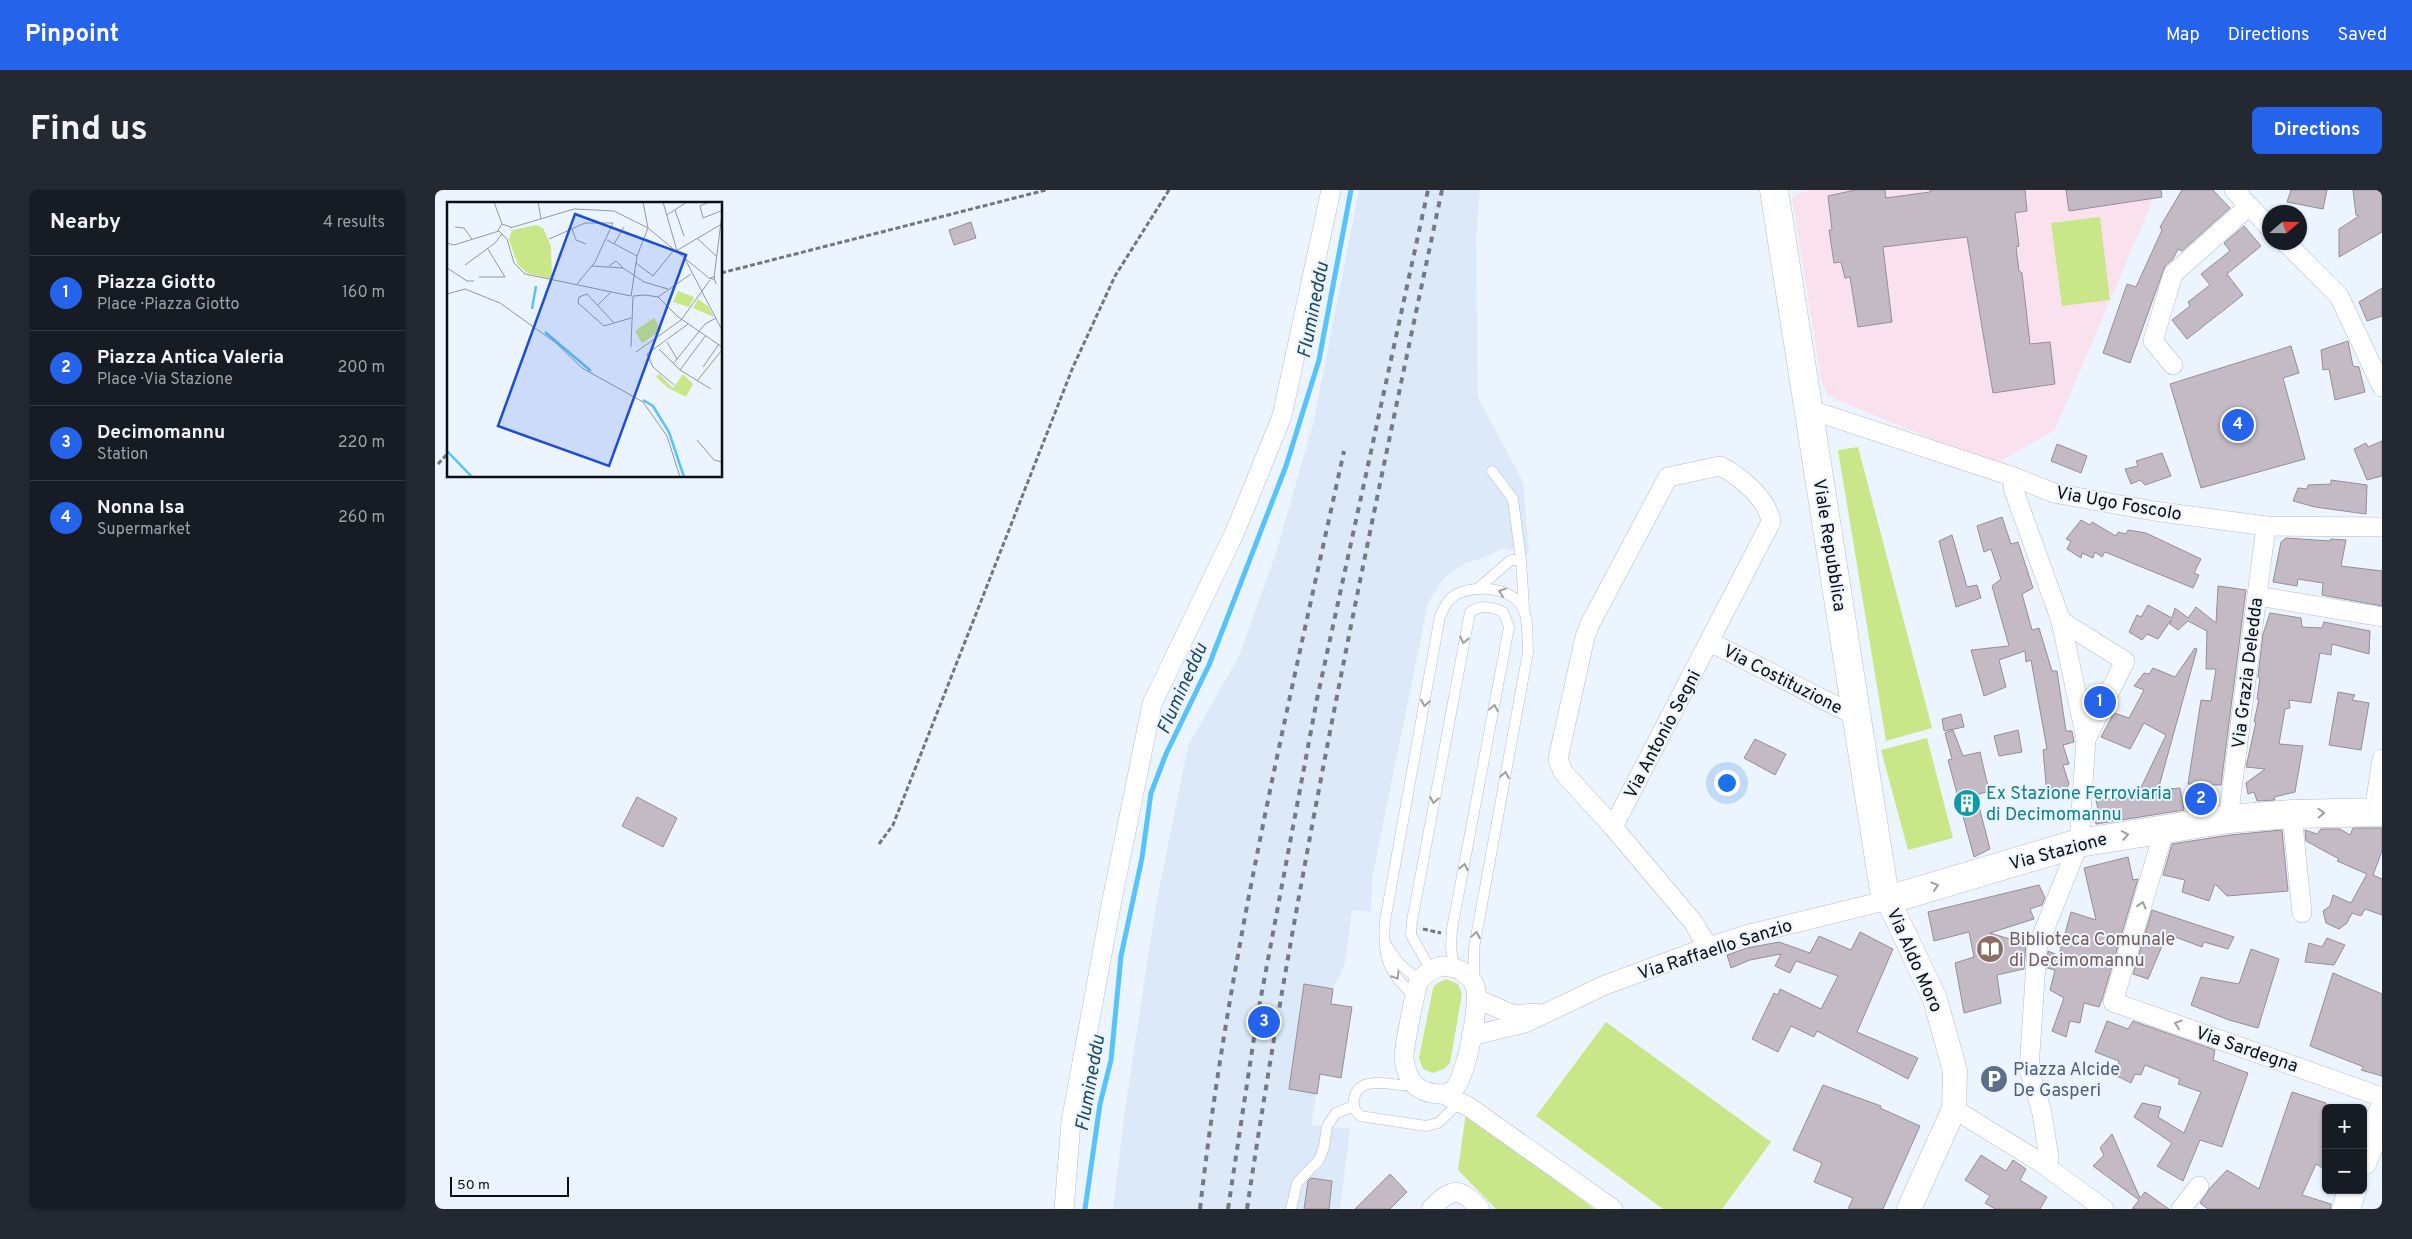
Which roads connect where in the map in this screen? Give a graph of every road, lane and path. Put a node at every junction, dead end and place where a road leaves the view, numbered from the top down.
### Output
1 (1046, 190) edge
2 (1169, 190) edge
3 (1331, 190) edge
4 (1774, 190) edge
5 (2234, 190) edge
6 (2249, 206) junction
7 (2262, 220) edge
8 (2293, 250) edge
9 (723, 273) edge
10 (2173, 365) dead end
11 (2382, 387) edge
12 (1808, 409) junction
13 (447, 454) edge
14 (438, 464) dead end
15 (1492, 471) dead end
16 (2014, 477) junction
17 (2266, 526) junction
18 (2382, 527) edge
19 (1521, 560) junction
20 (1477, 590) junction
21 (2257, 596) junction
22 (1524, 609) junction
23 (2382, 617) edge
24 (2061, 621) junction
25 (1710, 642) junction
26 (1856, 716) junction
27 (2086, 739) junction
28 (2382, 759) edge
29 (2378, 812) edge
30 (2292, 814) junction
31 (2228, 819) junction
32 (1613, 827) junction
33 (2165, 828) junction
34 (2079, 843) junction
35 (879, 844) dead end
36 (1888, 900) junction
37 (2302, 913) dead end
38 (1411, 927) junction
39 (1452, 935) junction
40 (1384, 942) junction
41 (1708, 947) junction
42 (1454, 967) junction
43 (1422, 983) junction
44 (1475, 991) junction
45 (1547, 1012) junction
46 (1471, 1036) junction
47 (1415, 1085) junction
48 (1451, 1098) junction
49 (1354, 1106) junction
50 (1954, 1109) junction
51 (2381, 1112) edge
52 (2367, 1149) edge
53 (2047, 1166) junction
54 (2199, 1186) dead end
55 (2351, 1194) edge
56 (1064, 1209) edge
57 (1291, 1209) edge
58 (1431, 1209) edge
59 (1480, 1209) edge
60 (1613, 1209) edge
61 (1909, 1209) edge
62 (2104, 1209) edge
63 (2181, 1209) edge
64 (2345, 1209) edge

1 - 9 path
2 - 35 path
3 - 56 street
4 - 12 main road, Viale Repubblica
5 - 6 street
6 - 7 street
6 - 10 street
8 - 11 street
12 - 16 street, Via Ugo Foscolo
12 - 26 main road, Viale Repubblica
13 - 14 path
15 - 19 lane
16 - 17 street, Via Ugo Foscolo
16 - 24 street
17 - 18 street, Via Ugo Foscolo
17 - 21 street, Via Grazia Deledda
19 - 20 lane
19 - 22 lane
22 -> 20 lane
20 -> 40 lane
21 - 23 street
21 - 31 street, Via Grazia Deledda
44 -> 22 lane
24 - 27 street
24 - 27 street
25 - 26 street, Via Costituzione
25 - 32 street, Via Antonio Segni
25 - 32 street, Via Antonio Segni
26 - 36 main road, Viale Repubblica
27 - 34 street
28 - 29 street
30 -> 29 main road, Via Stazione
30 - 31 main road, Via Stazione
30 - 37 street
31 - 33 main road, Via Stazione
32 - 41 street
34 -> 33 main road, Via Stazione
51 -> 33 street, Via Sardegna
36 -> 34 main road, Via Stazione
34 - 53 street
36 - 41 street, Via Raffaello Sanzio
36 - 50 street, Via Aldo Moro
38 - 39 path
39 -> 38 lane
38 - 43 lane
39 - 42 lane
40 - 43 lane
40 -> 43 lane
41 - 45 street, Via Raffaello Sanzio
42 - 43 street
42 - 44 street, Via Raffaello Sanzio
43 - 47 street
44 - 45 street, Via Raffaello Sanzio
44 - 46 street
45 - 46 street, Via Raffaello Sanzio
46 - 48 street
47 - 48 street
47 - 49 lane
48 - 49 lane
48 - 60 street
49 - 57 lane
50 - 53 street
50 - 61 street
51 - 52 main road
53 - 62 street
54 - 63 street
55 - 64 main road
58 - 59 street

